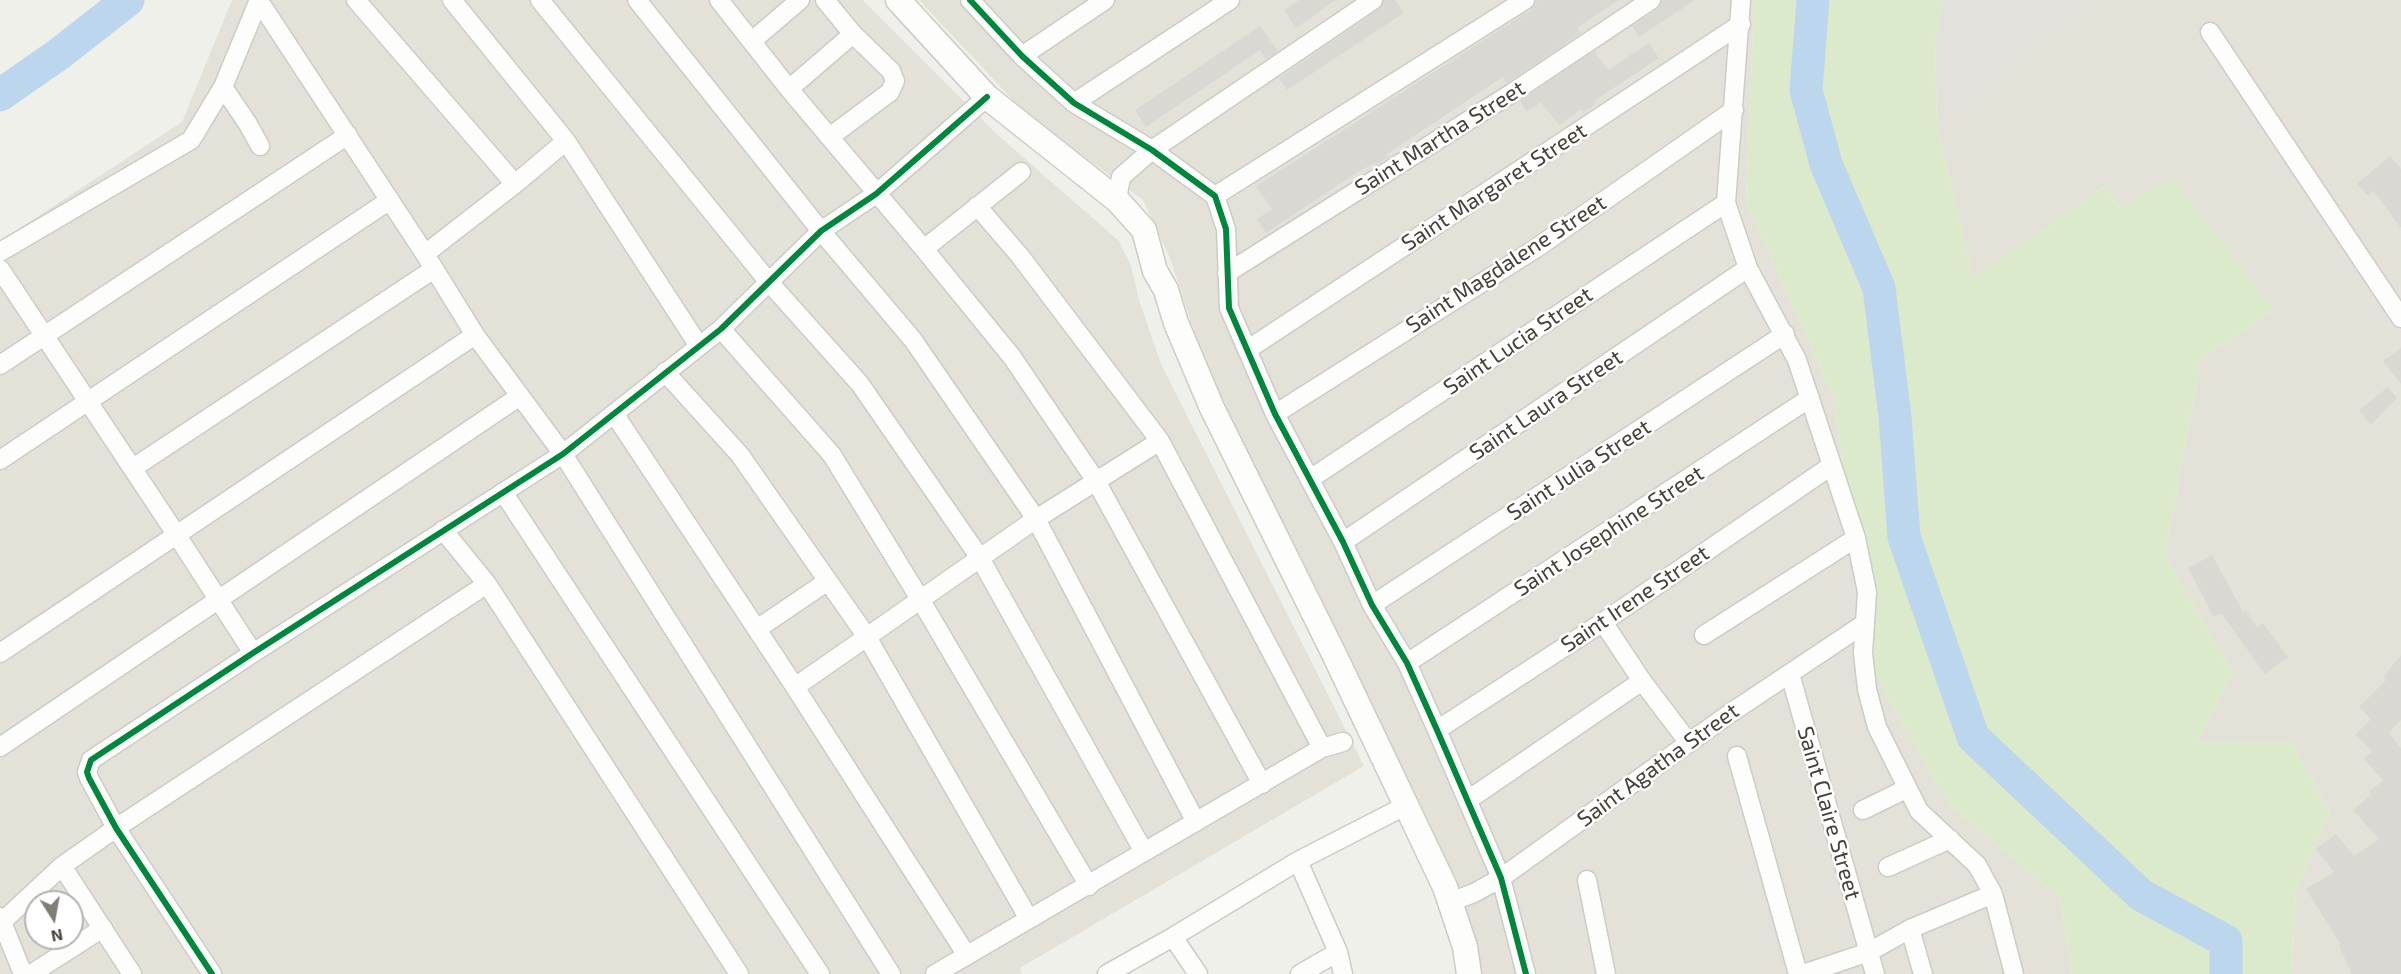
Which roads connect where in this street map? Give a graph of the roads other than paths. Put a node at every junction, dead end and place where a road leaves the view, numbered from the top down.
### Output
1 (259, 0) edge
2 (356, 0) edge
3 (452, 0) edge
4 (540, 0) edge
5 (637, 0) edge
6 (719, 0) edge
7 (800, 0) edge
8 (825, 0) edge
9 (898, 0) edge
10 (1105, 0) edge
11 (1230, 0) edge
12 (1373, 0) edge
13 (1525, 0) edge
14 (1651, 0) edge
15 (1742, 0) edge
16 (973, 1) edge
17 (1741, 24) junction
18 (2211, 32) dead end
19 (853, 34) junction
20 (752, 41) junction
21 (1022, 56) junction
22 (223, 87) junction
23 (789, 89) junction
24 (987, 97) junction
25 (1074, 103) junction
26 (1734, 110) junction
27 (348, 135) junction
28 (831, 136) junction
29 (566, 141) junction
30 (260, 146) dead end
31 (1152, 150) junction
32 (1021, 172) dead end
33 (515, 184) junction
34 (876, 194) junction
35 (1215, 196) junction
36 (390, 200) junction
37 (1117, 200) junction
38 (1726, 203) junction
39 (976, 207) junction
40 (821, 231) junction
41 (924, 249) junction
42 (0, 252) edge
43 (430, 261) junction
44 (1749, 268) junction
45 (0, 269) edge
46 (1227, 273) junction
47 (768, 281) junction
48 (2401, 318) edge
49 (721, 329) junction
50 (1785, 334) junction
51 (475, 335) junction
52 (44, 336) junction
53 (699, 346) junction
54 (1247, 350) junction
55 (0, 365) edge
56 (665, 372) junction
57 (520, 396) junction
58 (1810, 398) junction
59 (89, 402) junction
60 (1275, 414) junction
61 (615, 415) junction
62 (1160, 441) junction
63 (563, 454) junction
64 (0, 460) edge
65 (1832, 466) junction
66 (133, 468) junction
67 (1310, 479) junction
68 (1096, 481) junction
69 (503, 492) junction
70 (1036, 519) junction
71 (443, 530) junction
72 (177, 534) junction
73 (1856, 538) junction
74 (1343, 542) junction
75 (980, 558) junction
76 (828, 581) junction
77 (487, 584) junction
78 (921, 599) junction
79 (219, 600) junction
80 (1372, 605) junction
81 (1603, 622) junction
82 (1864, 624) junction
83 (757, 629) junction
84 (1704, 635) dead end
85 (867, 637) junction
86 (0, 653) edge
87 (253, 653) junction
88 (1407, 663) junction
89 (1790, 674) junction
90 (1642, 681) junction
91 (795, 687) junction
92 (1437, 730) junction
93 (1343, 742) dead end
94 (1689, 743) junction
95 (0, 747) edge
96 (1322, 748) junction
97 (1737, 756) dead end
98 (1262, 784) junction
99 (1906, 789) junction
100 (1468, 800) junction
101 (1407, 805) junction
102 (1863, 810) dead end
103 (1196, 822) junction
104 (116, 828) junction
105 (1950, 839) junction
106 (1144, 852) junction
107 (1298, 861) junction
108 (62, 866) junction
109 (1888, 867) dead end
110 (1502, 878) junction
111 (1587, 880) dead end
112 (1089, 886) junction
113 (1993, 894) junction
114 (1450, 902) junction
115 (1, 920) edge
116 (1029, 920) junction
117 (103, 928) junction
118 (1910, 929) junction
119 (1173, 937) junction
120 (1338, 952) junction
121 (1869, 952) junction
122 (966, 954) junction
123 (130, 973) edge
124 (23, 974) edge
125 (31, 974) edge
126 (212, 974) edge
127 (739, 974) edge
128 (820, 974) edge
129 (891, 974) edge
130 (935, 974) edge
131 (1107, 974) edge
132 (1198, 974) edge
133 (1300, 974) edge
134 (1343, 974) edge
135 (1469, 974) edge
136 (1526, 974) edge
137 (1606, 974) edge
138 (1798, 974) edge
139 (1803, 974) edge
140 (1875, 974) edge
141 (1923, 974) edge
142 (2014, 974) edge

1 - 22 street
1 - 27 street
2 - 33 street
3 - 29 street
4 - 47 street
5 - 40 street
6 - 20 street
7 - 20 street
8 - 19 street
9 - 24 street
10 - 21 street
11 - 25 street
12 - 31 street
13 - 35 street
14 - 46 street, Saint Martha Street
15 - 17 street
16 - 21 street
17 - 26 street
17 - 54 street, Saint Margaret Street
18 - 48 street
19 - 23 street
19 - 28 street
20 - 23 street
21 - 25 street
22 - 30 street
22 - 42 street
23 - 28 street
24 - 34 street
24 - 37 street
25 - 31 street
26 - 38 street
26 - 60 street, Saint Magdalene Street
27 - 36 street
27 - 52 street
28 - 34 street
29 - 33 street
29 - 53 street
31 - 35 street
31 - 37 street
32 - 39 street
33 - 43 street
34 - 40 street
34 - 41 street
35 - 46 street
36 - 43 street
36 - 59 street
37 - 101 street
38 - 44 street
38 - 67 street, Saint Lucia Street
39 - 41 street
39 - 62 street
40 - 47 street
40 - 70 street
41 - 68 street
43 - 51 street
43 - 66 street
44 - 50 street
44 - 74 street, Saint Laura Street
45 - 52 street
46 - 54 street
47 - 49 street
47 - 75 street
49 - 53 street
49 - 78 street
50 - 58 street
50 - 80 street, Saint Julia Street
51 - 57 street
51 - 72 street
52 - 55 street
52 - 59 street
53 - 56 street
54 - 60 street
56 - 61 street
56 - 76 street
57 - 63 street
57 - 79 street
58 - 65 street
58 - 88 street, Saint Josephine Street
59 - 64 street
59 - 66 street
60 - 67 street
61 - 63 street
61 - 83 street
62 - 68 street
62 - 96 street
63 - 69 street
63 - 129 street
65 - 73 street
65 - 81 street, Saint Irene Street
66 - 72 street
67 - 74 street
68 - 70 street
68 - 98 street
69 - 71 street
69 - 128 street
70 - 75 street
70 - 103 street
71 - 77 street
71 - 87 street
72 - 79 street
72 - 86 street
73 - 82 street
73 - 84 street
74 - 80 street
75 - 78 street
75 - 106 street
76 - 83 street
76 - 85 street
77 - 104 street
77 - 127 street
78 - 85 street
78 - 112 street
79 - 87 street
79 - 95 street
80 - 88 street
81 - 90 street
81 - 92 street, Saint Irene Street
82 - 89 street, Saint Agatha Street
82 - 99 street
83 - 91 street
85 - 91 street
85 - 116 street
87 - 104 street
88 - 92 street
89 - 94 street, Saint Agatha Street
89 - 121 street, Saint Claire Street
90 - 94 street
90 - 100 street
91 - 122 street
92 - 100 street
93 - 96 street
94 - 110 street, Saint Agatha Street
96 - 98 street
97 - 138 street
98 - 103 street
99 - 102 street
99 - 105 street
100 - 110 street
101 - 107 street
101 - 114 street
103 - 106 street
104 - 108 street
104 - 126 street
105 - 109 street
105 - 113 street
106 - 112 street
107 - 119 street
107 - 120 street
108 - 115 street
108 - 117 street
110 - 114 street, Saint Agatha Street
110 - 136 street
111 - 137 street
112 - 116 street
113 - 118 street
113 - 142 street
114 - 135 street
115 - 124 street
116 - 122 street
117 - 123 street
117 - 125 street
118 - 121 street
118 - 141 street
119 - 131 street
119 - 132 street
120 - 133 street
120 - 134 street
121 - 139 street
121 - 140 street, Saint Claire Street
122 - 130 street

